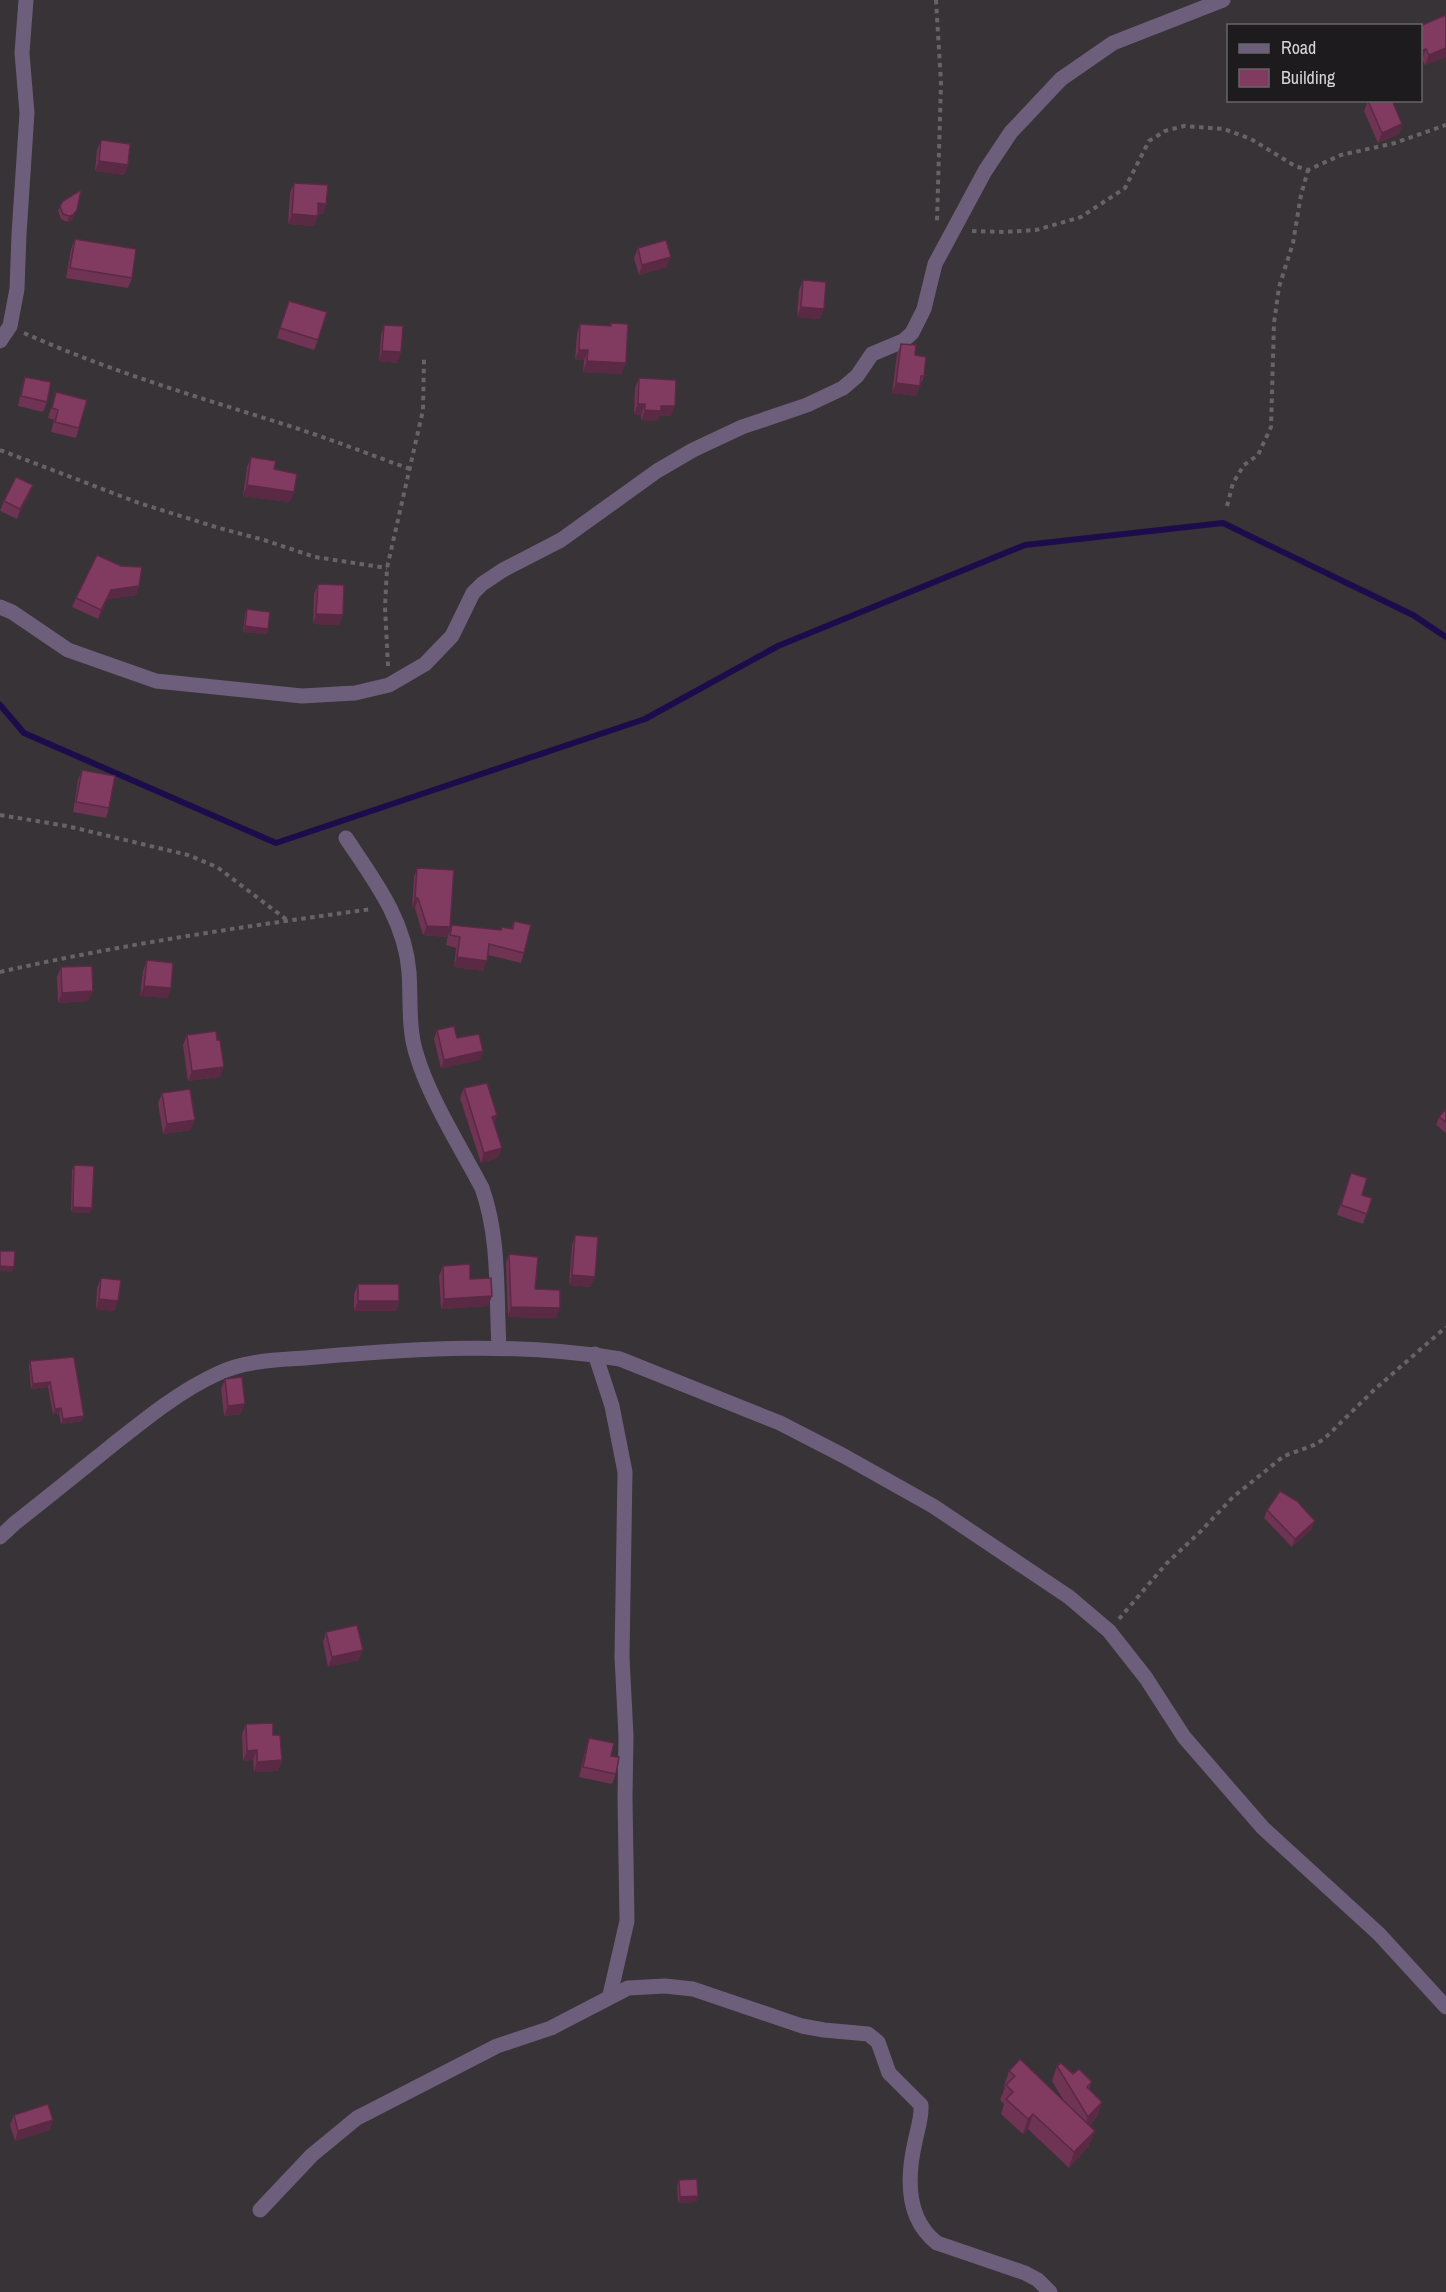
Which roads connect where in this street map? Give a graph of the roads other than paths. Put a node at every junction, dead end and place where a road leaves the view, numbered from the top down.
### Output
1 (26, 0) edge
2 (1223, 0) edge
3 (0, 341) edge
4 (0, 607) edge
5 (346, 838) dead end
6 (499, 1347) junction
7 (595, 1354) junction
8 (0, 1537) edge
9 (610, 1995) junction
10 (1446, 2007) edge
11 (260, 2210) dead end
12 (1050, 2292) edge

1 - 3 street
2 - 4 street
5 - 6 street
6 - 7 street
6 - 8 street
7 - 9 street
7 - 10 street
9 - 11 street
9 - 12 street

